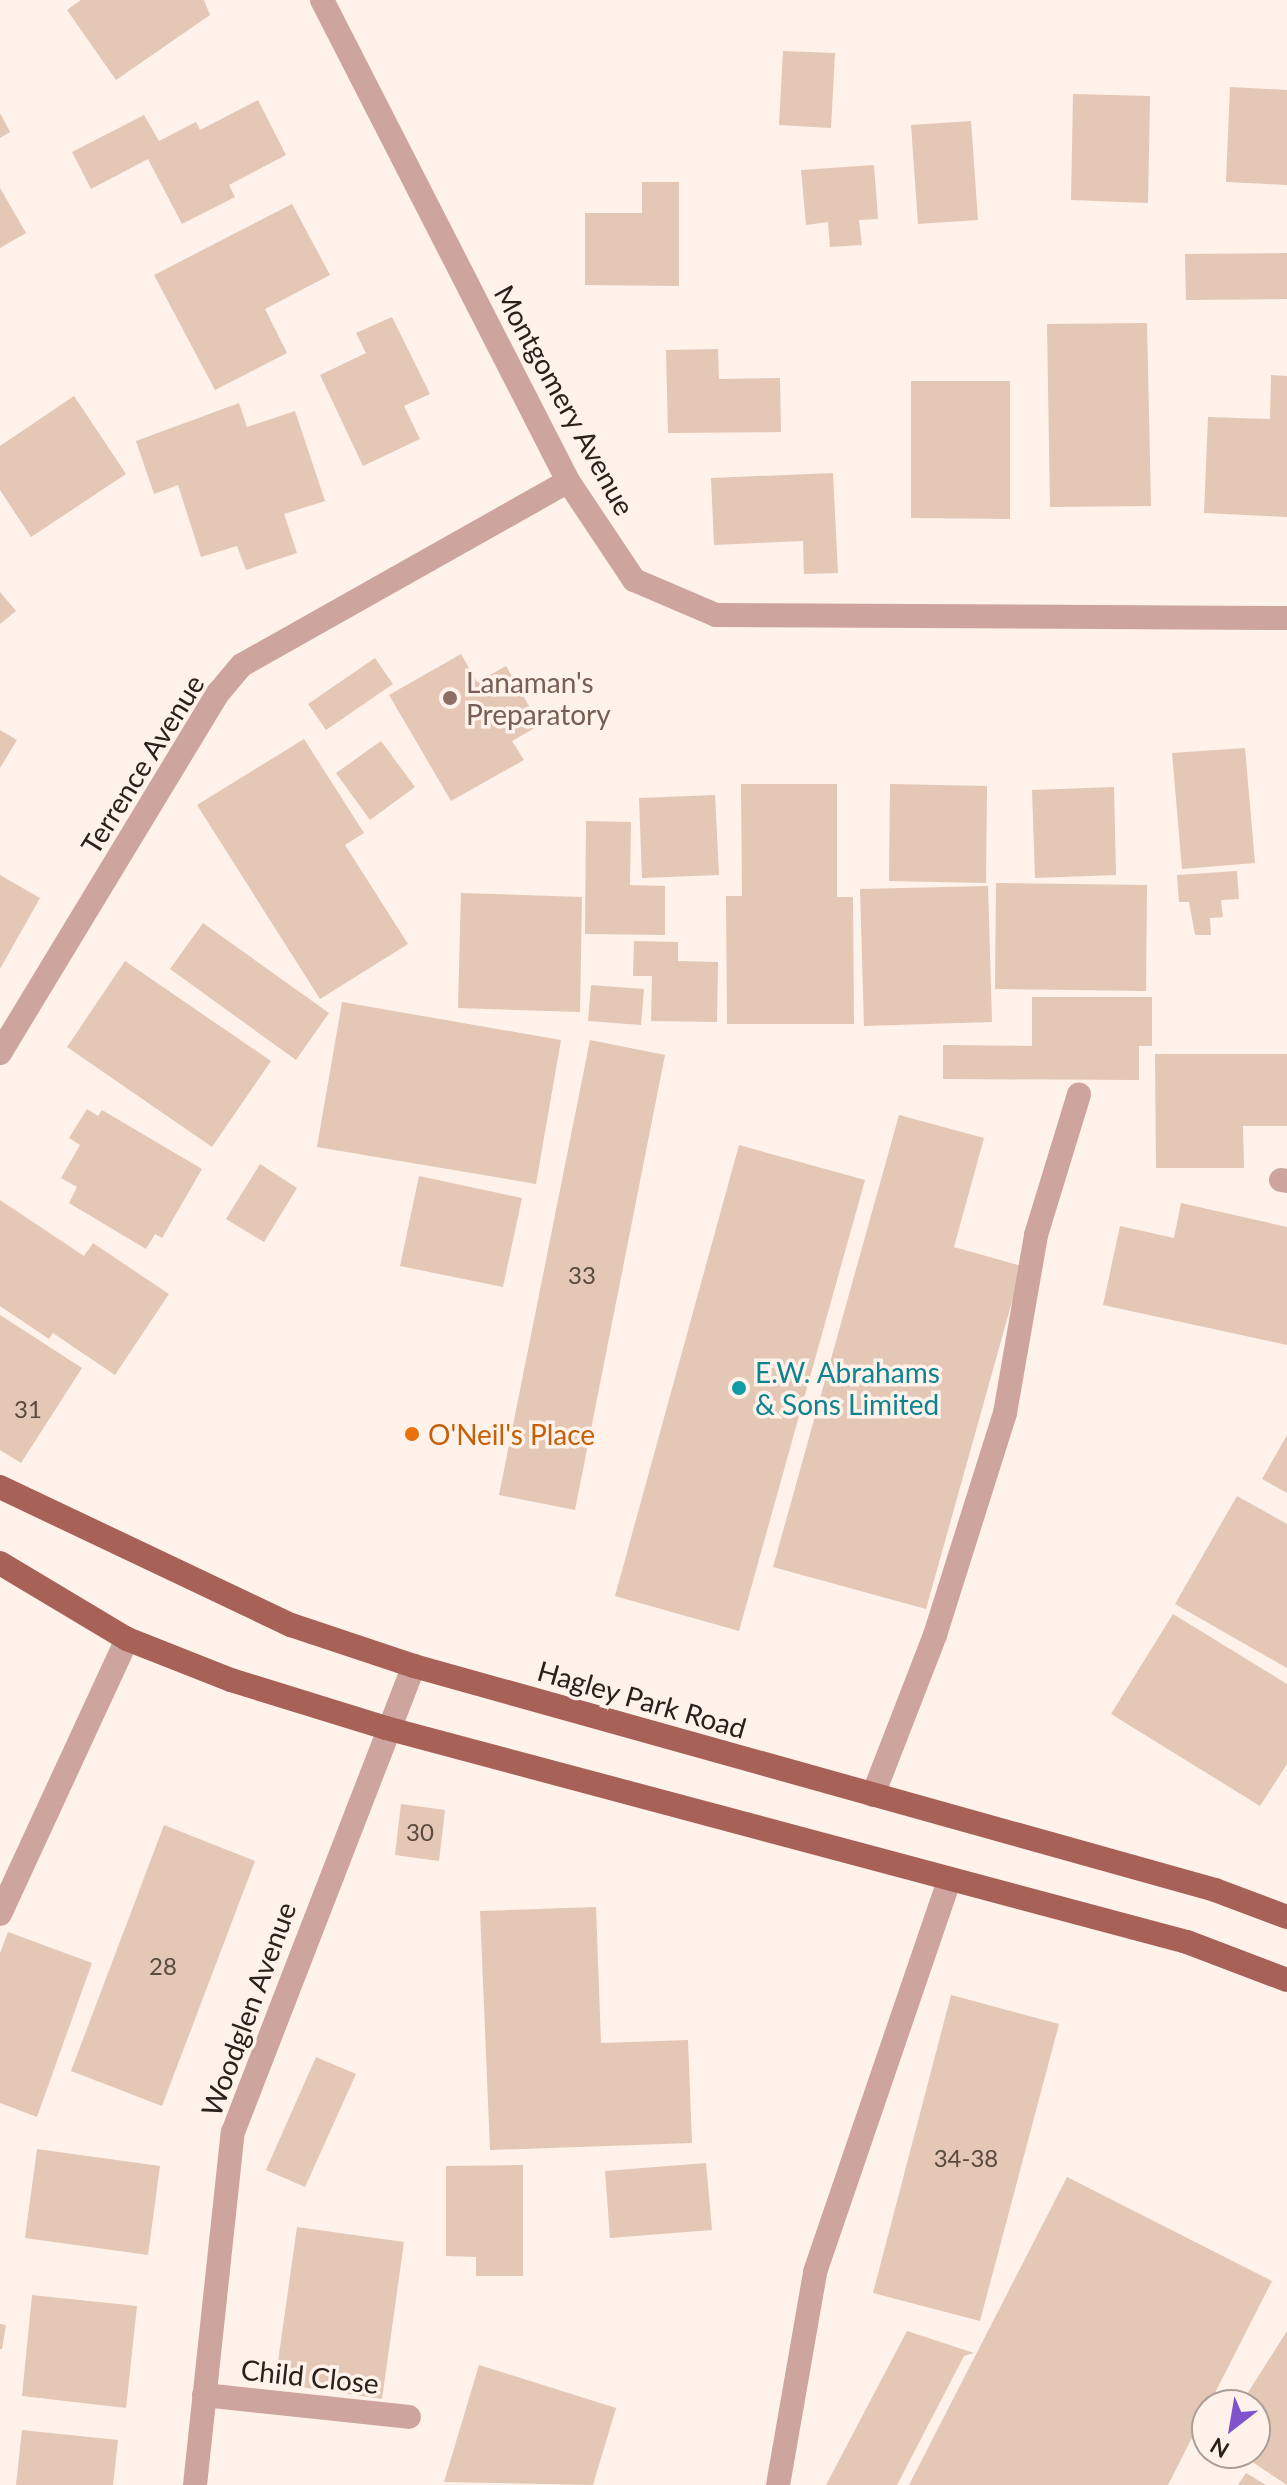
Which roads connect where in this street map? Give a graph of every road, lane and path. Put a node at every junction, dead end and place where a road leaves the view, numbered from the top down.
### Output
1 (322, 0) edge
2 (568, 481) junction
3 (1287, 618) edge
4 (0, 1053) edge
5 (1079, 1094) dead end
6 (0, 1487) edge
7 (0, 1563) edge
8 (127, 1639) junction
9 (414, 1666) junction
10 (386, 1728) junction
11 (873, 1795) junction
12 (949, 1881) junction
13 (0, 1914) edge
14 (1287, 1917) edge
15 (1287, 1980) edge
16 (204, 2395) junction
17 (409, 2417) dead end
18 (195, 2485) edge
19 (778, 2485) edge

1 - 2 street, Montgomery Avenue
2 - 3 street, Montgomery Avenue
2 - 4 street, Terrence Avenue
5 - 11 street
6 - 9 main road, Hagley Park Road
7 - 8 main road
8 - 10 main road
8 - 13 street
9 - 10 street, Woodglen Avenue
9 - 11 main road, Hagley Park Road
10 - 12 main road
10 - 16 street, Woodglen Avenue
11 - 14 main road, Hagley Park Road
12 - 15 main road
12 - 19 street
16 - 17 street, Child Close
16 - 18 street, Woodglen Avenue

